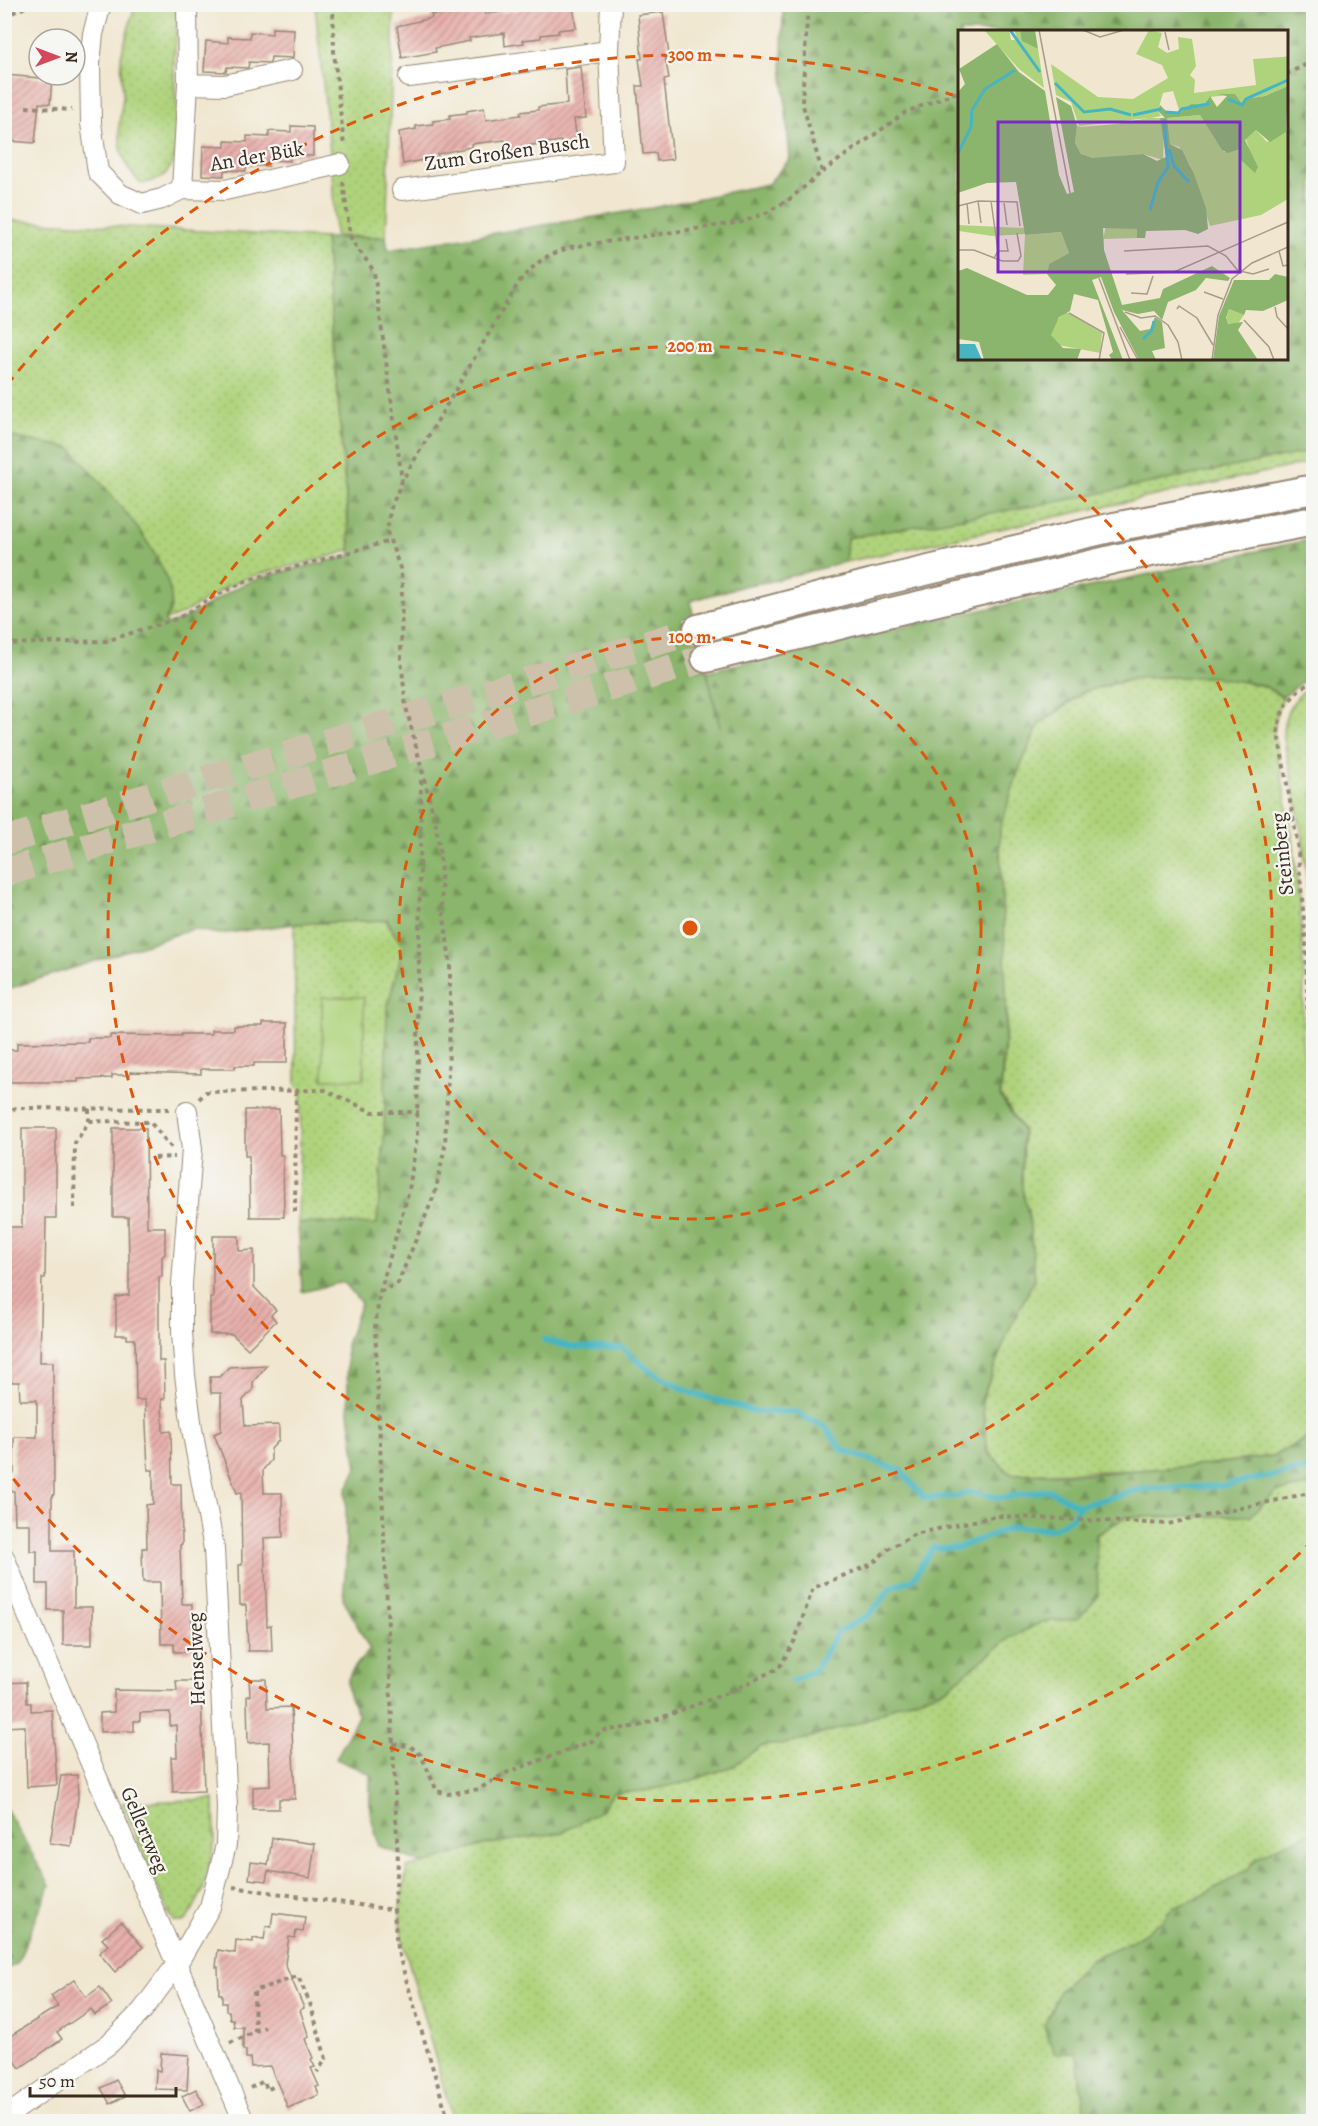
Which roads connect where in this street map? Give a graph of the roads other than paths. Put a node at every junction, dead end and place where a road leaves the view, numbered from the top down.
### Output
1 (101, 4) edge
2 (187, 4) edge
3 (611, 4) edge
4 (609, 51) junction
5 (292, 70) dead end
6 (409, 77) dead end
7 (188, 84) junction
8 (340, 164) road end
9 (182, 189) junction
10 (402, 190) dead end
11 (1314, 489) edge
12 (1314, 521) edge
13 (698, 629) tunnel mouth
14 (706, 658) tunnel mouth
15 (187, 1111) dead end
16 (4, 1557) edge
17 (177, 1964) junction
18 (4, 2118) edge
19 (244, 2121) edge

1 - 9 street, An der Bük
2 - 7 street, An der Bük
3 - 4 street, Zum Großen Busch
4 - 6 street
4 - 10 street, Zum Großen Busch
5 - 7 street
7 - 9 street, An der Bük
8 - 9 street, An der Bük
11 - 13 highway
12 - 14 highway
15 - 17 street, Henselweg
16 - 17 street, Gellertweg
17 - 18 street, Henselweg
17 - 19 street, Gellertweg

